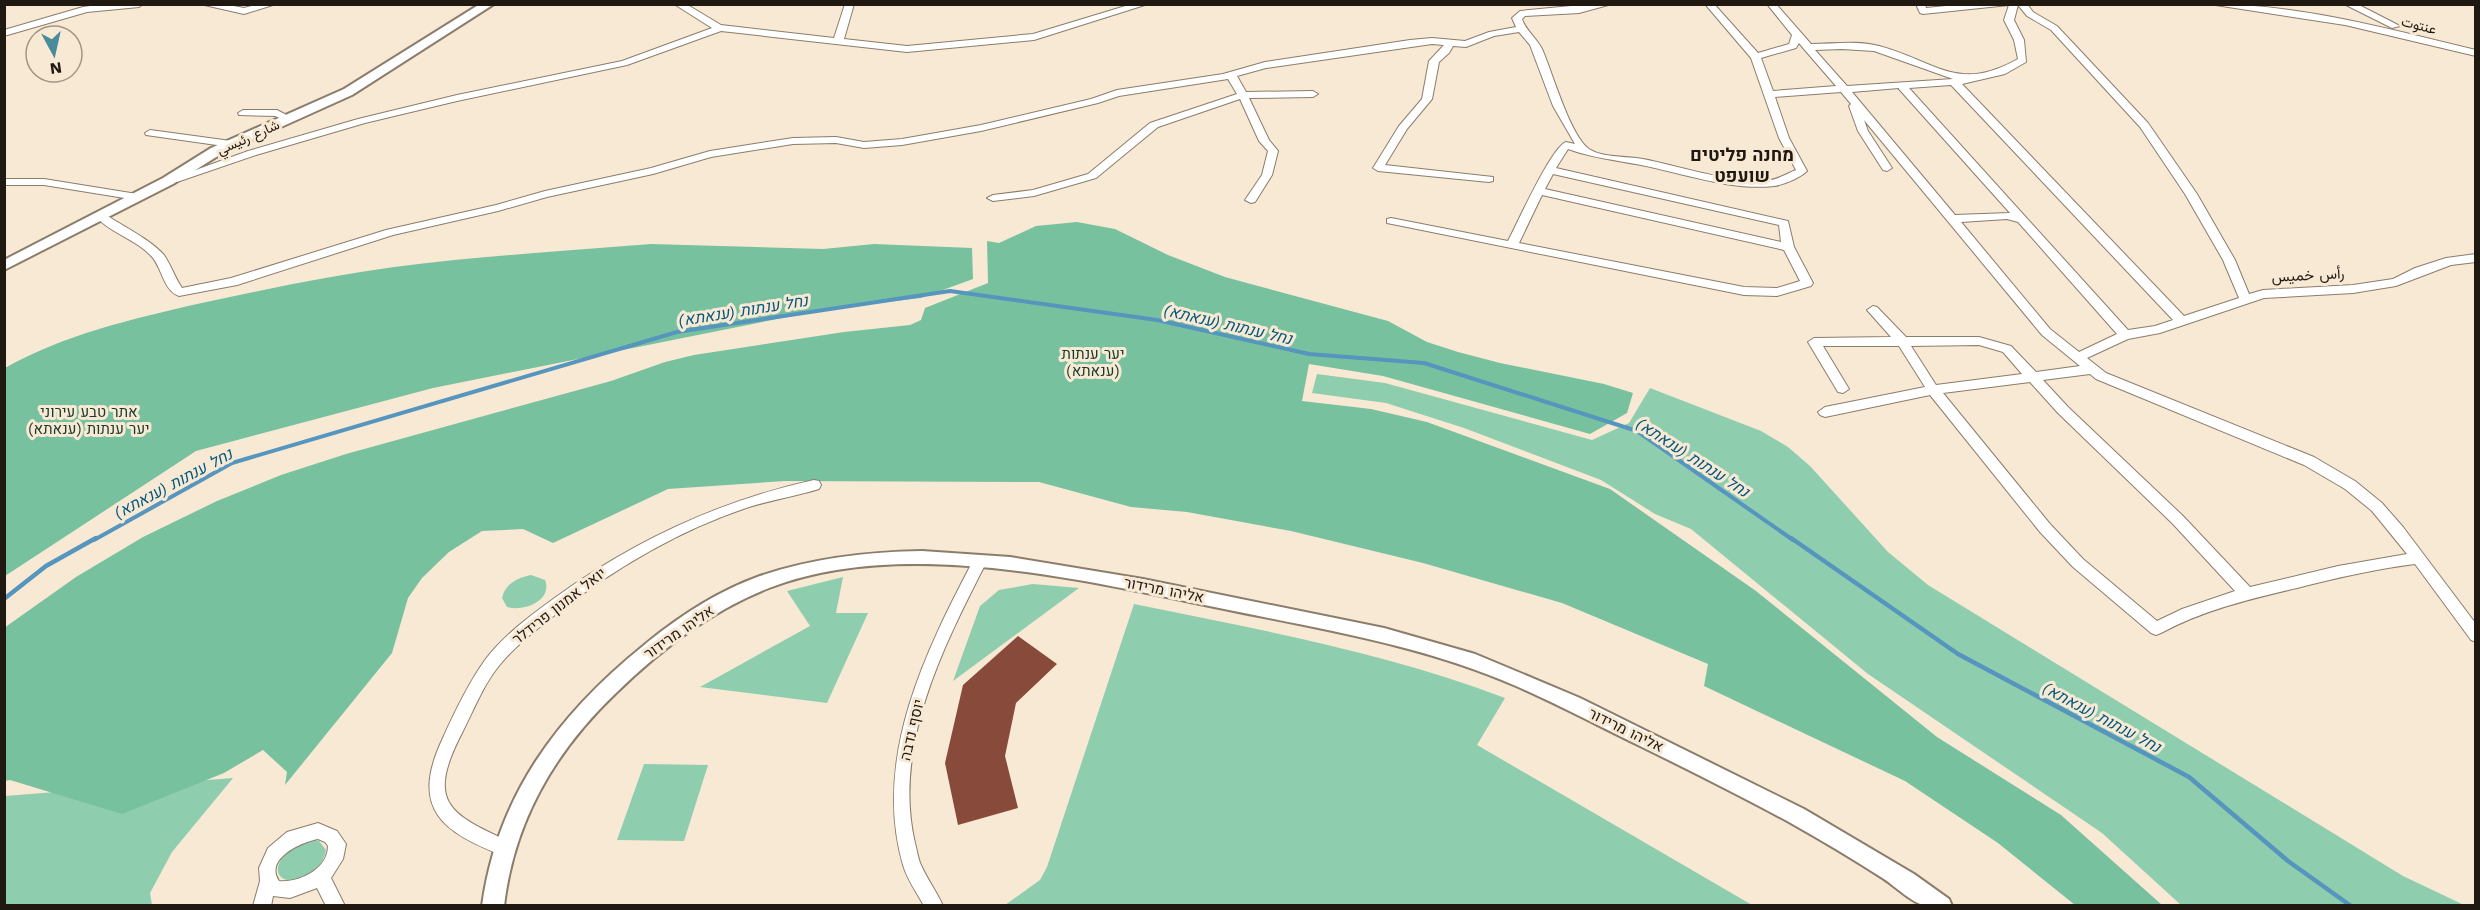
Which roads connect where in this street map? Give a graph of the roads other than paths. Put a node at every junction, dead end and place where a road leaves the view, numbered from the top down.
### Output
1 (140, 4) edge
2 (204, 4) edge
3 (272, 4) edge
4 (489, 4) edge
5 (678, 4) edge
6 (850, 4) edge
7 (1144, 4) edge
8 (1608, 4) edge
9 (1709, 4) edge
10 (1771, 4) edge
11 (1920, 4) edge
12 (2005, 4) edge
13 (2014, 4) edge
14 (2022, 4) edge
15 (2213, 4) edge
16 (2348, 4) edge
17 (258, 6) edge
18 (73, 8) edge
19 (718, 28) junction
20 (1521, 29) junction
21 (4, 33) edge
22 (1797, 35) junction
23 (838, 42) junction
24 (1450, 42) junction
25 (1807, 46) junction
26 (2475, 51) edge
27 (1756, 57) junction
28 (1230, 75) junction
29 (1960, 82) junction
30 (1903, 87) junction
31 (1848, 93) junction
32 (1313, 94) dead end
33 (1770, 94) junction
34 (1243, 95) junction
35 (243, 113) dead end
36 (289, 119) junction
37 (150, 133) dead end
38 (231, 144) junction
39 (1585, 151) junction
40 (220, 156) junction
41 (1887, 168) dead end
42 (1550, 170) junction
43 (1489, 179) dead end
44 (4, 182) edge
45 (1539, 191) junction
46 (137, 197) junction
47 (993, 198) dead end
48 (1251, 200) dead end
49 (102, 217) junction
50 (1952, 219) junction
51 (1391, 220) dead end
52 (2022, 220) junction
53 (1512, 245) junction
54 (1788, 247) junction
55 (2475, 258) edge
56 (4, 266) edge
57 (2246, 301) junction
58 (1873, 310) dead end
59 (2181, 321) junction
60 (2125, 335) junction
61 (1902, 341) junction
62 (2077, 358) junction
63 (2092, 369) junction
64 (2031, 376) junction
65 (1843, 389) dead end
66 (1933, 390) junction
67 (1825, 412) dead end
68 (814, 485) dead end
69 (2418, 558) junction
70 (980, 561) junction
71 (2247, 594) junction
72 (2475, 636) edge
73 (504, 848) junction
74 (321, 877) junction
75 (268, 882) junction
76 (262, 906) edge
77 (336, 906) edge
78 (493, 906) edge
79 (934, 906) edge
80 (1941, 906) edge

1 - 18 street
2 - 17 street
3 - 17 street
4 - 36 street, شارع رئيسي
5 - 19 street
6 - 23 street
7 - 23 street
8 - 20 street
9 - 27 street
10 - 22 street
11 - 12 street
13 - 29 street
14 - 57 street
15 - 26 street, عنتوت
16 - 26 street
18 - 21 street
19 - 23 street
19 - 40 street
20 - 24 street
20 - 39 street
22 - 25 street
22 - 27 street
24 - 28 street
24 - 43 street
25 - 29 street
25 - 31 street
27 - 33 street
28 - 34 street
28 - 49 street
29 - 30 street
29 - 59 street
30 - 31 street
30 - 52 street
31 - 33 street
31 - 41 street
31 - 50 street
32 - 34 street
33 - 39 street
34 - 47 street
34 - 48 street
35 - 36 street
36 - 38 street, شارع رئيسي
37 - 38 street
38 - 40 street, شارع رئيسي
39 - 42 street
40 - 46 street, شارع رئيسي
42 - 45 street
42 - 54 street
44 - 46 street
45 - 53 street
45 - 54 street
46 - 49 street, شارع رئيسي
49 - 56 street, شارع رئيسي
50 - 52 street
50 - 62 street
51 - 53 street
52 - 60 street
53 - 54 street
55 - 57 street, رأس خميس
57 - 59 street, رأس خميس
58 - 61 street
59 - 60 street, رأس خميس
60 - 62 street, رأس خميس
61 - 64 street
61 - 65 street
61 - 66 street
62 - 63 street
63 - 64 street
63 - 69 street
64 - 66 street
64 - 71 street
66 - 67 street
66 - 71 street
68 - 73 street, יואל אמנון פרידלר
69 - 71 street
69 - 72 street
70 - 73 street, אליהו מרידור
70 - 79 street, יוסף נדבה
70 - 80 street, אליהו מרידור
73 - 78 street, אליהו מרידור
74 - 75 street
74 - 75 street
74 - 77 street
75 - 76 street

